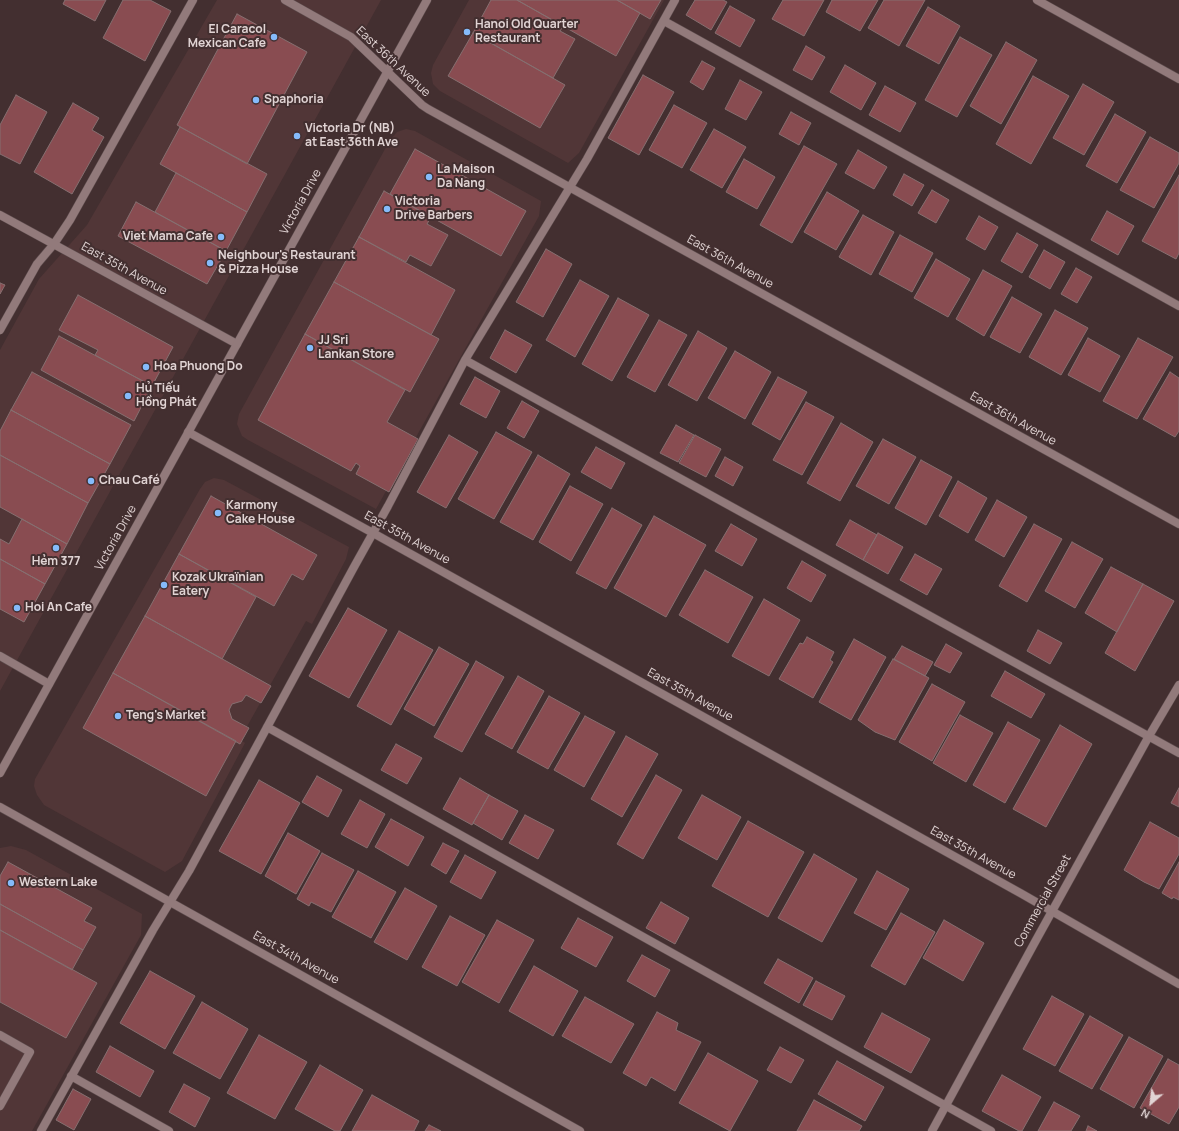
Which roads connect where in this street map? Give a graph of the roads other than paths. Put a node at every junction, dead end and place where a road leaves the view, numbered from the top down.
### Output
1 (193, 0) edge
2 (284, 0) edge
3 (426, 0) edge
4 (676, 0) edge
5 (1038, 0) edge
6 (664, 21) junction
7 (387, 72) junction
8 (1179, 79) edge
9 (570, 187) junction
10 (0, 215) edge
11 (54, 244) junction
12 (1179, 306) edge
13 (0, 330) edge
14 (237, 344) junction
15 (465, 360) junction
16 (188, 432) junction
17 (1179, 524) edge
18 (373, 533) junction
19 (0, 656) edge
20 (49, 684) junction
21 (1179, 685) edge
22 (267, 727) junction
23 (1149, 736) junction
24 (1179, 753) edge
25 (0, 773) edge
26 (0, 807) edge
27 (170, 902) junction
28 (1052, 911) junction
29 (1179, 984) edge
30 (0, 1035) edge
31 (71, 1076) junction
32 (0, 1106) edge
33 (946, 1106) junction
34 (41, 1131) edge
35 (169, 1131) edge
36 (580, 1131) edge
37 (932, 1131) edge
38 (991, 1131) edge

1 - 11 street
2 - 7 street, East 36th Avenue
3 - 7 street, Victoria Drive
4 - 6 street
5 - 8 street
6 - 9 street
6 - 12 street
7 - 9 street, East 36th Avenue
7 - 14 street, Victoria Drive
9 - 15 street
9 - 17 street, East 36th Avenue
10 - 11 street, East 35th Avenue
11 - 13 street
11 - 14 street, East 35th Avenue
14 - 16 street, Victoria Drive
15 - 18 street
15 - 23 street
16 - 18 street, East 35th Avenue
16 - 20 street, Victoria Drive
18 - 22 street
18 - 28 street, East 35th Avenue
19 - 20 street
20 - 25 street, Victoria Drive
21 - 23 street, Commercial Street
22 - 27 street
22 - 33 street
23 - 24 street
23 - 28 street, Commercial Street
26 - 27 street, East 34th Avenue
27 - 31 street
27 - 36 street, East 34th Avenue
28 - 29 street, East 35th Avenue
28 - 33 street, Commercial Street
30 - 32 street
31 - 34 street
31 - 35 street
33 - 37 street, Commercial Street
33 - 38 street

